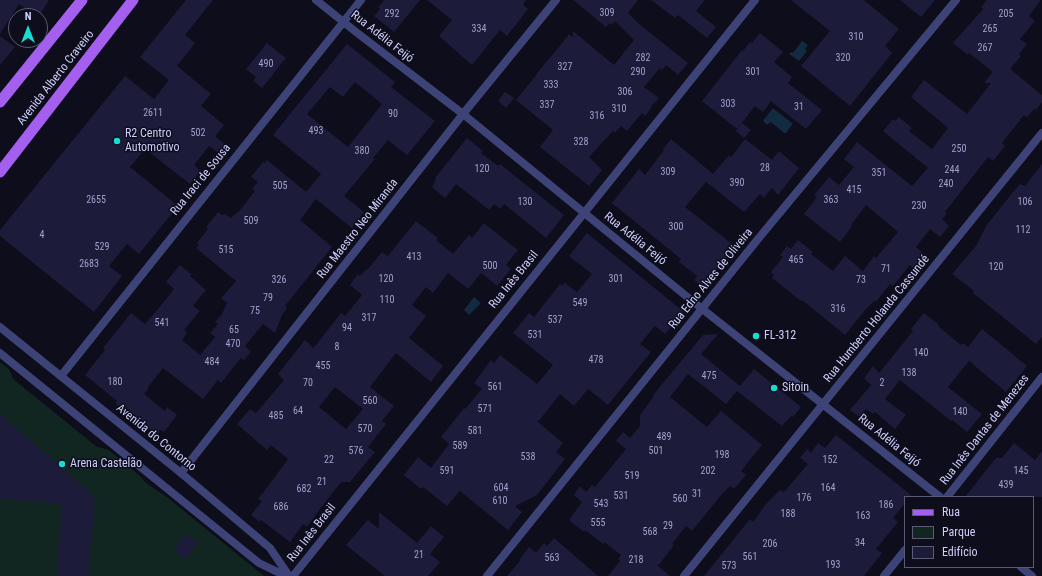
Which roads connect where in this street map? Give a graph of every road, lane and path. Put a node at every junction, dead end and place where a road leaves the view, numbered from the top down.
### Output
1 (82, 0) edge
2 (133, 0) edge
3 (316, 0) edge
4 (361, 0) edge
5 (556, 0) edge
6 (755, 0) edge
7 (956, 0) edge
8 (343, 22) junction
9 (0, 102) edge
10 (463, 114) junction
11 (1042, 133) edge
12 (0, 172) edge
13 (583, 213) junction
14 (702, 309) junction
15 (0, 327) edge
16 (0, 353) edge
17 (61, 376) junction
18 (1042, 377) edge
19 (824, 404) junction
20 (181, 473) junction
21 (939, 496) edge
22 (948, 496) edge
23 (904, 551) edge
24 (1023, 568) edge
25 (286, 576) edge
26 (289, 576) edge
27 (293, 576) edge
28 (487, 576) edge
29 (684, 576) edge
30 (884, 576) edge
31 (1032, 576) edge

1 - 9 main road
2 - 12 main road, Avenida Alberto Craveiro
3 - 8 street, Rua Adélia Feijó
4 - 8 street, Rua Iraci de Sousa
5 - 10 street, Rua Maestro Neo Miranda
6 - 13 street, Rua Inês Brasil
7 - 14 street, Rua Edno Alves de Oliveira
8 - 10 street, Rua Adélia Feijó
8 - 17 street, Rua Iraci de Sousa
10 - 13 street, Rua Adélia Feijó
10 - 20 street, Rua Maestro Neo Miranda
11 - 19 street, Rua Humberto Holanda Cassundé
13 - 14 street, Rua Adélia Feijó
13 - 27 street, Rua Inês Brasil
14 - 19 street, Rua Adélia Feijó
14 - 28 street, Rua Edno Alves de Oliveira
15 - 17 street, Avenida do Contorno
16 - 25 street
17 - 20 street, Avenida do Contorno
18 - 22 street, Rua Inês Dantas de Menezes
19 - 21 street, Rua Adélia Feijó
19 - 29 street, Rua Humberto Holanda Cassundé
20 - 26 street, Avenida do Contorno
23 - 30 street
24 - 31 street

